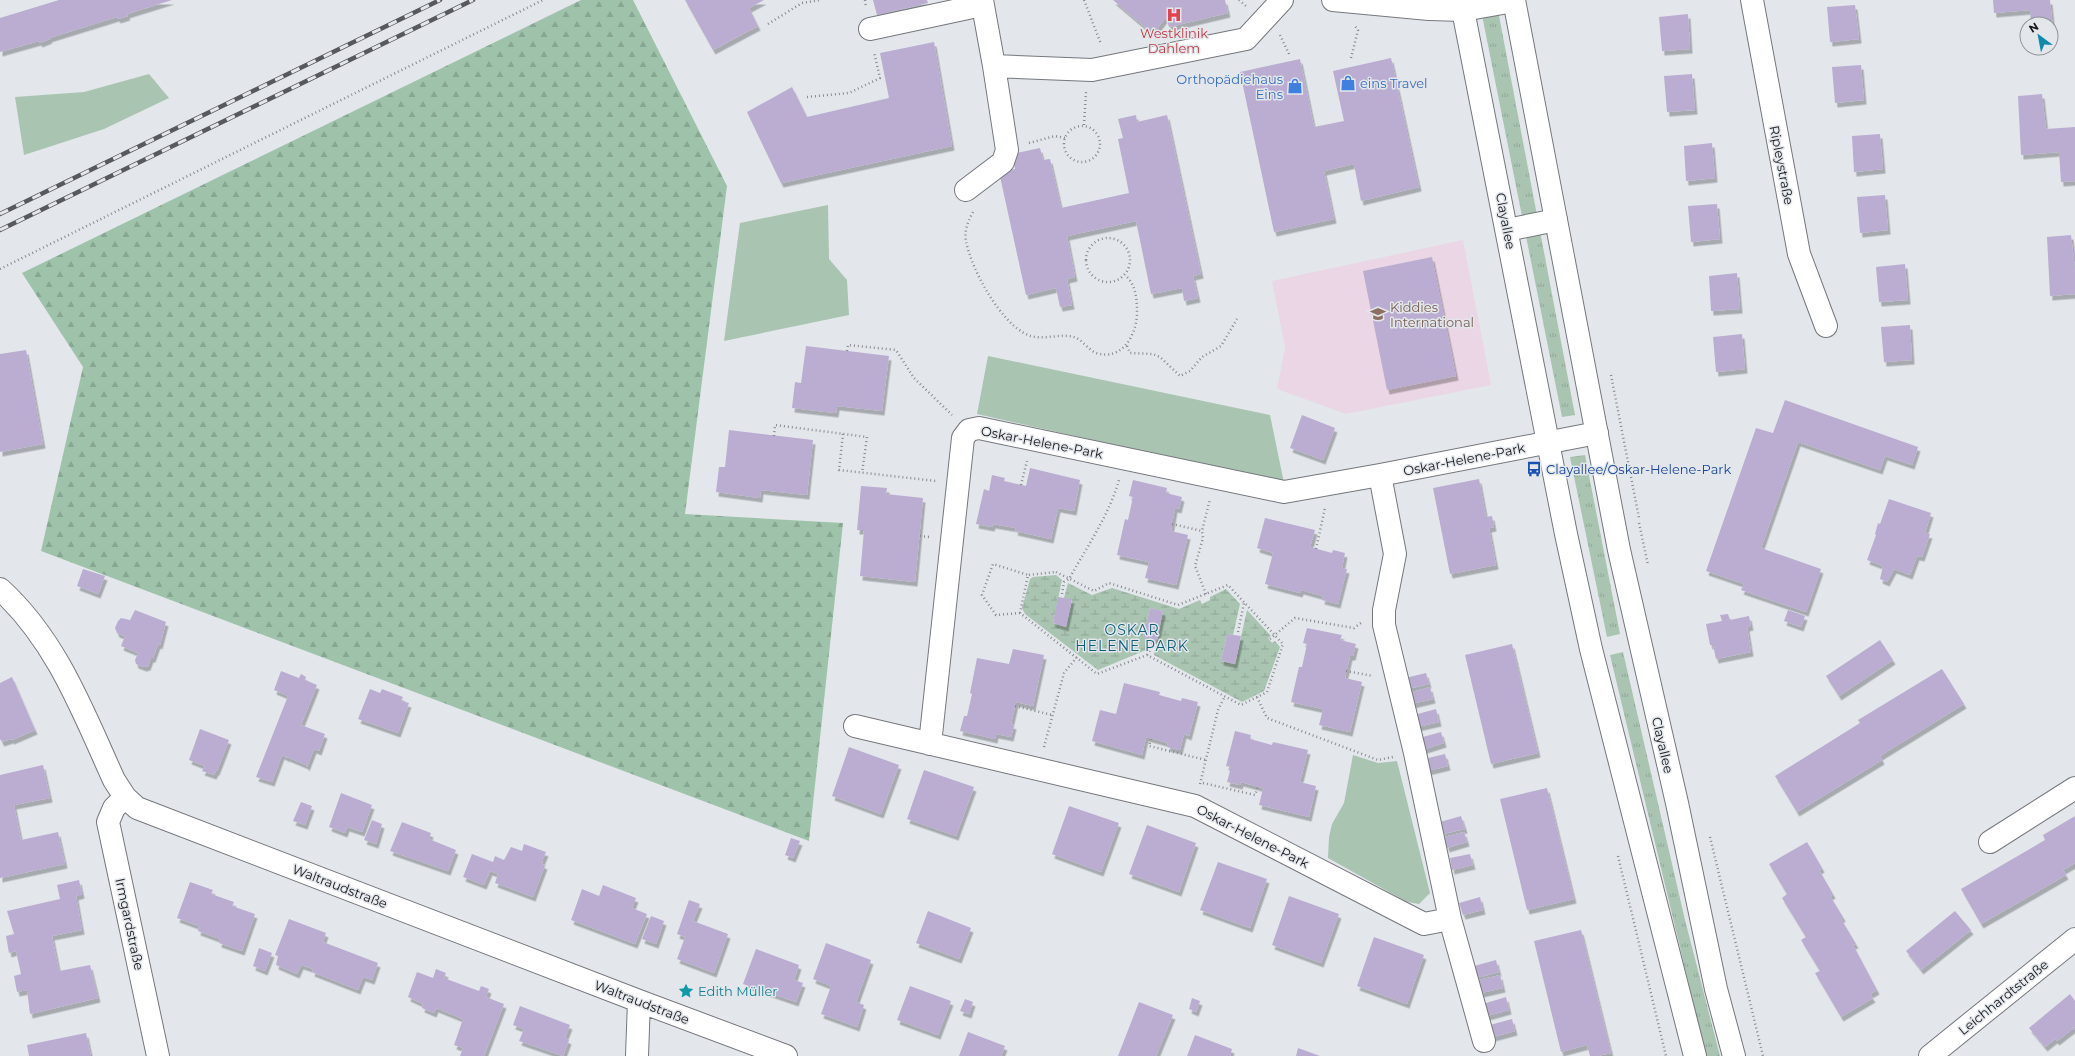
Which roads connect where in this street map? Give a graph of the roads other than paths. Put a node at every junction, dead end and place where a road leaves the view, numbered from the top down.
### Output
1 (1282, 0) edge
2 (1514, 0) edge
3 (1752, 0) edge
4 (1338, 1) edge
5 (982, 2) edge
6 (1462, 5) edge
7 (870, 29) road end
8 (994, 66) junction
9 (970, 199) road end
10 (1556, 220) junction
11 (1507, 230) junction
12 (1826, 326) dead end
13 (1597, 433) junction
14 (1549, 442) junction
15 (1380, 475) junction
16 (0, 589) edge
17 (855, 726) dead end
18 (930, 744) junction
19 (2075, 788) edge
20 (125, 798) junction
21 (1990, 842) dead end
22 (1450, 919) junction
23 (2075, 939) edge
24 (639, 1002) junction
25 (1484, 1041) dead end
26 (158, 1056) edge
27 (637, 1056) edge
28 (786, 1056) edge
29 (1695, 1056) edge
30 (1734, 1056) edge
31 (1930, 1056) edge

1 - 8 street
2 - 6 street
2 - 10 street, Clayallee
3 - 12 street, Ripleystraße
4 - 6 street
5 - 7 street
5 - 8 street
6 - 11 street, Clayallee
8 - 9 street
10 - 11 street
10 - 13 street, Clayallee
11 - 14 street, Clayallee
13 - 14 street
13 - 30 street, Clayallee
14 - 15 street, Oskar-Helene-Park
14 - 29 street, Clayallee
15 - 18 street, Oskar-Helene-Park
15 - 22 street
16 - 20 street, Waltraudstraße
17 - 18 street, Oskar-Helene-Park
18 - 22 street, Oskar-Helene-Park
19 - 21 street
20 - 24 street, Waltraudstraße
20 - 26 street, Irmgardstraße
22 - 25 street
23 - 31 street, Leichhardtstraße
24 - 27 street
24 - 28 street, Waltraudstraße

